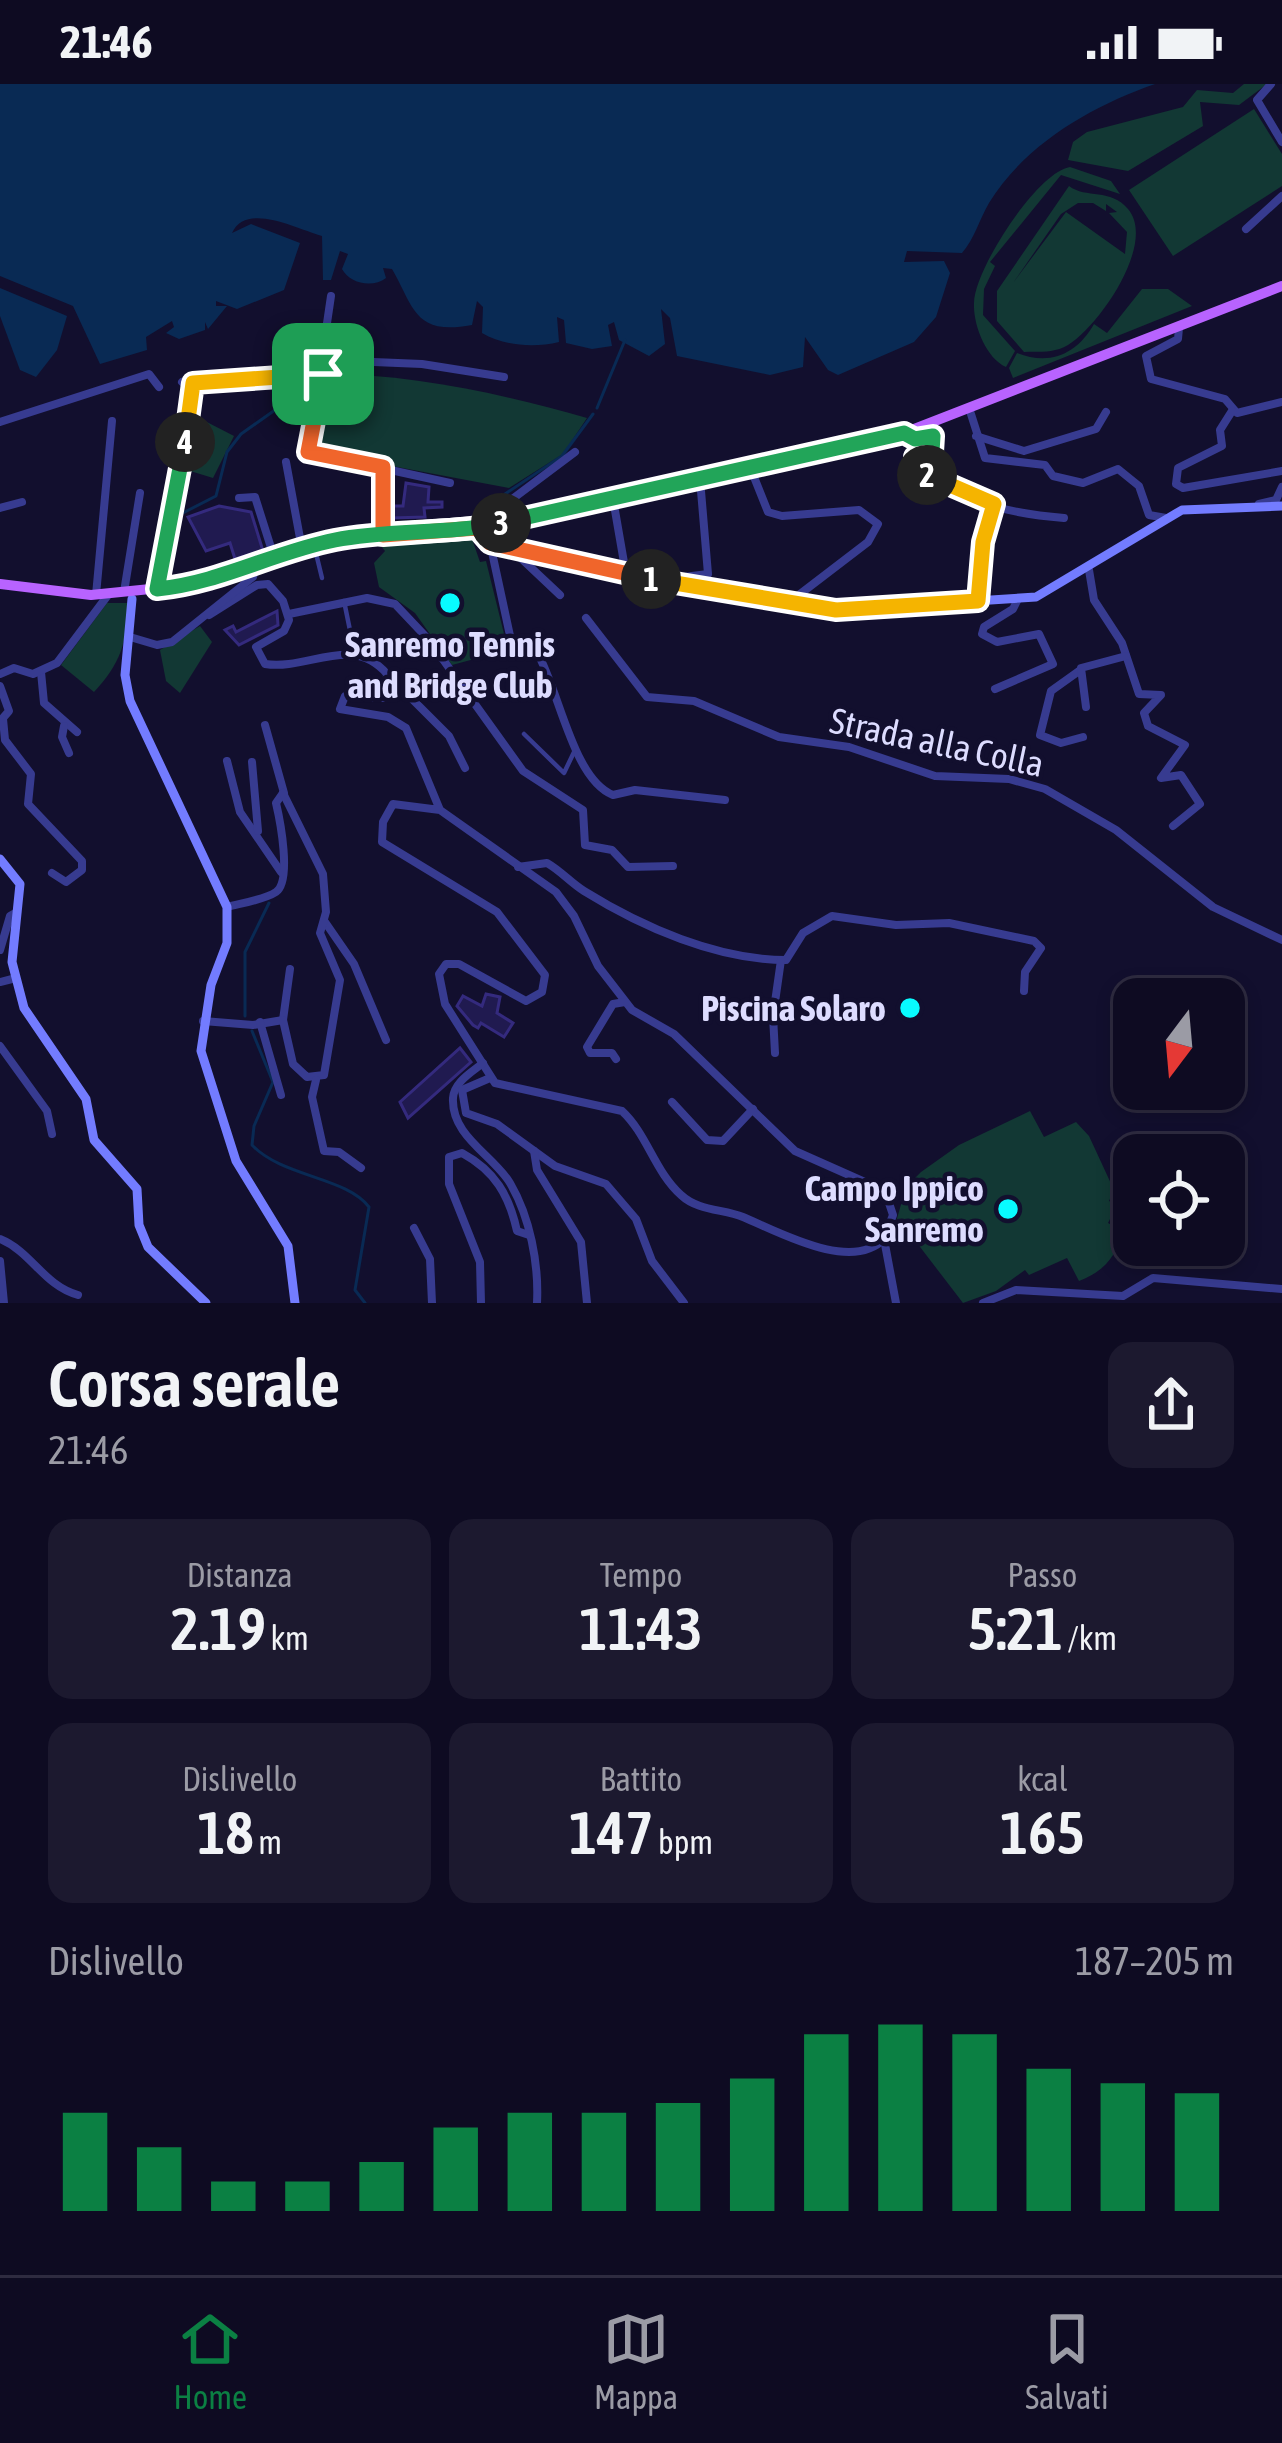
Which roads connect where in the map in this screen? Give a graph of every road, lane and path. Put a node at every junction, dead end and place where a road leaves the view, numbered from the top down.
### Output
1 (1271, 84) edge
2 (1282, 142) edge
3 (1282, 196) edge
4 (1246, 229) dead end
5 (1282, 286) edge
6 (331, 296) dead end
7 (1179, 328) junction
8 (325, 360) junction
9 (323, 374) junction
10 (504, 377) dead end
11 (159, 387) dead end
12 (1282, 401) edge
13 (970, 410) junction
14 (1232, 411) junction
15 (1106, 412) dead end
16 (112, 421) dead end
17 (0, 422) edge
18 (904, 433) junction
19 (976, 436) junction
20 (575, 452) dead end
21 (286, 462) dead end
22 (383, 467) junction
23 (750, 467) junction
24 (1282, 471) edge
25 (700, 479) junction
26 (449, 483) dead end
27 (1282, 487) edge
28 (140, 493) dead end
29 (239, 498) dead end
30 (613, 499) junction
31 (22, 502) dead end
32 (994, 504) junction
33 (1259, 504) junction
34 (1282, 506) edge
35 (0, 508) edge
36 (1064, 518) dead end
37 (1166, 518) junction
38 (500, 523) junction
39 (477, 528) junction
40 (383, 535) junction
41 (490, 543) junction
42 (308, 547) junction
43 (510, 548) junction
44 (274, 559) junction
45 (256, 566) junction
46 (1089, 570) junction
47 (626, 574) junction
48 (322, 578) dead end
49 (0, 584) edge
50 (675, 586) junction
51 (159, 589) junction
52 (560, 595) dead end
53 (127, 596) junction
54 (1018, 599) junction
55 (344, 601) junction
56 (978, 601) junction
57 (786, 605) junction
58 (289, 614) junction
59 (209, 615) junction
60 (586, 618) dead end
61 (130, 637) junction
62 (353, 645) dead end
63 (1126, 656) junction
64 (41, 670) junction
65 (1079, 671) junction
66 (0, 674) edge
67 (387, 674) junction
68 (0, 686) edge
69 (995, 689) dead end
70 (1086, 707) dead end
71 (1, 719) edge
72 (266, 725) dead end
73 (64, 726) junction
74 (77, 733) dead end
75 (524, 734) dead end
76 (1083, 736) dead end
77 (575, 750) junction
78 (69, 753) dead end
79 (227, 761) dead end
80 (252, 762) dead end
81 (465, 768) dead end
82 (284, 793) junction
83 (725, 800) dead end
84 (440, 810) junction
85 (1173, 826) dead end
86 (258, 833) junction
87 (382, 842) junction
88 (373, 850) dead end
89 (0, 859) edge
90 (673, 866) dead end
91 (517, 867) junction
92 (52, 873) dead end
93 (282, 873) junction
94 (227, 907) junction
95 (19, 912) junction
96 (325, 921) junction
97 (1282, 940) edge
98 (0, 950) edge
99 (781, 960) junction
100 (290, 969) dead end
101 (16, 978) junction
102 (0, 982) edge
103 (1024, 992) dead end
104 (625, 1002) junction
105 (204, 1018) junction
106 (283, 1020) junction
107 (258, 1022) junction
108 (386, 1040) dead end
109 (0, 1046) edge
110 (775, 1053) dead end
111 (616, 1059) dead end
112 (483, 1063) junction
113 (490, 1078) junction
114 (316, 1080) junction
115 (281, 1095) dead end
116 (672, 1102) dead end
117 (753, 1109) junction
118 (52, 1134) dead end
119 (534, 1151) junction
120 (548, 1162) junction
121 (361, 1168) dead end
122 (550, 1189) junction
123 (414, 1228) dead end
124 (530, 1235) junction
125 (0, 1239) edge
126 (884, 1239) junction
127 (0, 1261) edge
128 (1282, 1289) edge
129 (78, 1295) dead end
130 (3, 1300) edge
131 (206, 1303) edge
132 (295, 1303) edge
133 (431, 1303) edge
134 (481, 1303) edge
135 (537, 1303) edge
136 (586, 1303) edge
137 (684, 1303) edge
138 (896, 1303) edge
139 (982, 1303) edge

1 - 2 street
3 - 4 street
5 - 7 main road
6 - 8 street
7 - 13 main road
7 - 14 street
8 - 9 street
8 - 10 street
9 - 22 street
9 - 51 street
11 - 17 street
12 - 14 street
13 - 18 main road
13 - 19 street
14 - 24 street
15 - 19 street
16 - 53 street
18 - 23 main road
18 - 32 street
19 - 37 street
20 - 38 street
21 - 42 street
22 - 26 street
22 - 40 street
23 - 25 main road
23 - 57 street
25 - 30 main road
25 - 50 street
27 - 33 street
28 - 53 street
29 - 44 street
30 - 38 main road
30 - 47 street
31 - 35 street
32 - 36 street
32 - 56 street
33 - 34 main road
33 - 37 main road
37 - 46 main road
38 - 39 main road
39 - 40 main road
39 - 41 main road
40 - 42 main road
41 - 43 main road
41 - 77 street
42 - 44 main road
42 - 48 street
43 - 47 main road
43 - 52 street
44 - 45 main road
45 - 51 main road
45 - 59 street
46 - 54 main road
46 - 63 street
47 - 50 main road
49 - 53 main road
50 - 57 main road
51 - 53 main road
53 - 61 main road
53 - 64 street
54 - 56 main road
54 - 69 street
55 - 58 street
55 - 62 street
55 - 90 street
56 - 57 main road
58 - 59 street
58 - 67 street
59 - 61 street
60 - 97 street, Strada alla Colla
61 - 94 main road
63 - 65 street
63 - 85 street
64 - 66 street
64 - 73 street
65 - 70 street
65 - 76 street
67 - 81 street
67 - 84 street
68 - 71 street
71 - 92 street
72 - 82 street
73 - 74 street
73 - 78 street
75 - 77 street
77 - 83 street
79 - 86 street
80 - 86 street
82 - 93 street
82 - 96 street
84 - 87 street
84 - 91 street
86 - 93 street
87 - 88 street
87 - 112 street
89 - 95 main road
91 - 99 street
91 - 104 street
93 - 94 street
94 - 105 main road
95 - 98 street
95 - 101 main road
96 - 108 street
96 - 114 street
99 - 103 street
99 - 110 street
100 - 106 street
101 - 102 street
101 - 131 main road
104 - 111 street
104 - 117 street
105 - 107 street
105 - 132 main road
106 - 107 street
106 - 114 street
107 - 115 street
109 - 118 street
112 - 113 street
112 - 124 street
113 - 119 street
113 - 126 street
114 - 121 street
116 - 117 street
117 - 126 street
119 - 120 street
119 - 122 street
120 - 122 street
120 - 137 street
122 - 136 street
123 - 133 street
124 - 134 street
124 - 135 street
125 - 129 street
126 - 138 street
127 - 130 street
128 - 139 street

